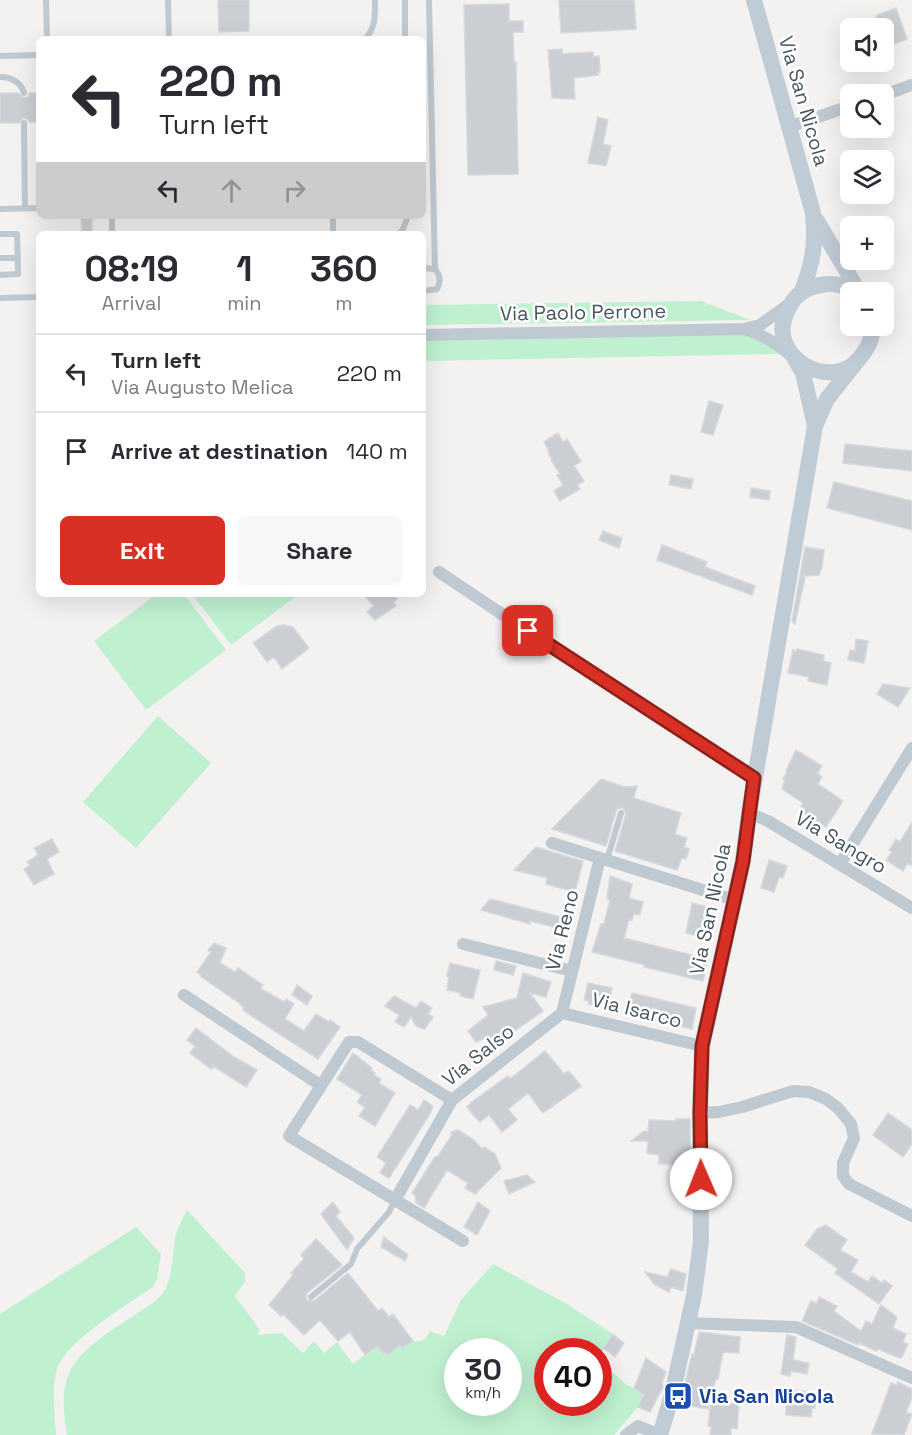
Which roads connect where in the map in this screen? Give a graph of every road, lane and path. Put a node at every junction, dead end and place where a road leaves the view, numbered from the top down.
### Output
1 (46, 0) edge
2 (168, 0) edge
3 (375, 0) edge
4 (405, 0) edge
5 (429, 0) edge
6 (754, 0) edge
7 (47, 36) edge
8 (169, 36) edge
9 (368, 36) edge
10 (405, 36) edge
11 (36, 55) edge
12 (0, 56) edge
13 (0, 77) edge
14 (912, 85) edge
15 (894, 91) edge
16 (24, 93) dead end
17 (840, 109) edge
18 (24, 123) dead end
19 (789, 127) junction
20 (25, 208) junction
21 (36, 208) edge
22 (0, 209) edge
23 (813, 213) junction
24 (0, 234) edge
25 (0, 258) edge
26 (18, 258) junction
27 (426, 268) edge
28 (435, 269) junction
29 (0, 275) edge
30 (853, 282) edge
31 (840, 285) edge
32 (426, 291) edge
33 (797, 296) junction
34 (36, 297) edge
35 (0, 298) edge
36 (744, 329) junction
37 (426, 334) edge
38 (871, 336) edge
39 (795, 359) junction
40 (854, 365) junction
41 (815, 426) junction
42 (439, 572) dead end
43 (912, 748) edge
44 (754, 778) junction
45 (621, 813) dead end
46 (749, 813) junction
47 (552, 843) dead end
48 (603, 859) junction
49 (840, 864) junction
50 (735, 900) junction
51 (912, 908) edge
52 (463, 944) dead end
53 (572, 971) junction
54 (184, 995) dead end
55 (562, 1012) junction
56 (702, 1046) junction
57 (320, 1085) junction
58 (452, 1100) junction
59 (700, 1113) junction
60 (395, 1200) junction
61 (912, 1216) edge
62 (463, 1241) dead end
63 (311, 1297) dead end
64 (688, 1323) junction
65 (912, 1378) edge
66 (626, 1435) edge
67 (660, 1435) edge

1 - 7 lane
2 - 8 lane
3 - 9 lane
4 - 10 lane
5 - 28 lane
6 - 19 street, Via San Nicola
11 - 12 lane
13 - 16 lane
14 - 15 street
17 - 19 street
18 - 20 lane
19 - 23 street, Via San Nicola
20 - 21 lane
20 - 22 lane
23 - 30 street, Via San Nicola
23 - 33 street, Via San Nicola
24 - 26 lane
25 - 26 lane
26 - 29 lane
27 - 28 lane
28 - 32 lane
31 - 33 street
33 - 36 street, Via Paolo Perrone
33 - 39 street, Via San Nicola
34 - 35 lane
36 - 37 street, Via Paolo Perrone
36 - 39 street, Via Paolo Perrone
38 - 40 street, Via San Nicola
39 - 40 street
39 - 41 street, Via San Nicola
40 - 41 street, Via San Nicola
41 - 44 street, Via San Nicola
42 - 44 street
43 - 49 street
44 - 46 street, Via San Nicola
45 - 48 lane
46 - 49 street, Via Sangro
46 - 50 street, Via San Nicola
47 - 48 street
48 - 50 street
48 - 53 street, Via Reno
49 - 51 street, Via Sangro
50 - 56 street, Via San Nicola
52 - 53 street
53 - 55 street, Via Reno
54 - 57 street
55 - 56 street, Via Isarco
55 - 58 street, Via Salso
56 - 59 street, Via San Nicola
57 - 58 street
57 - 60 street
58 - 60 street, Via Salso
59 - 61 street
59 - 64 street, Via San Nicola
60 - 62 street
60 - 63 lane
64 - 65 street
64 - 67 street, Via San Nicola
66 - 67 street

